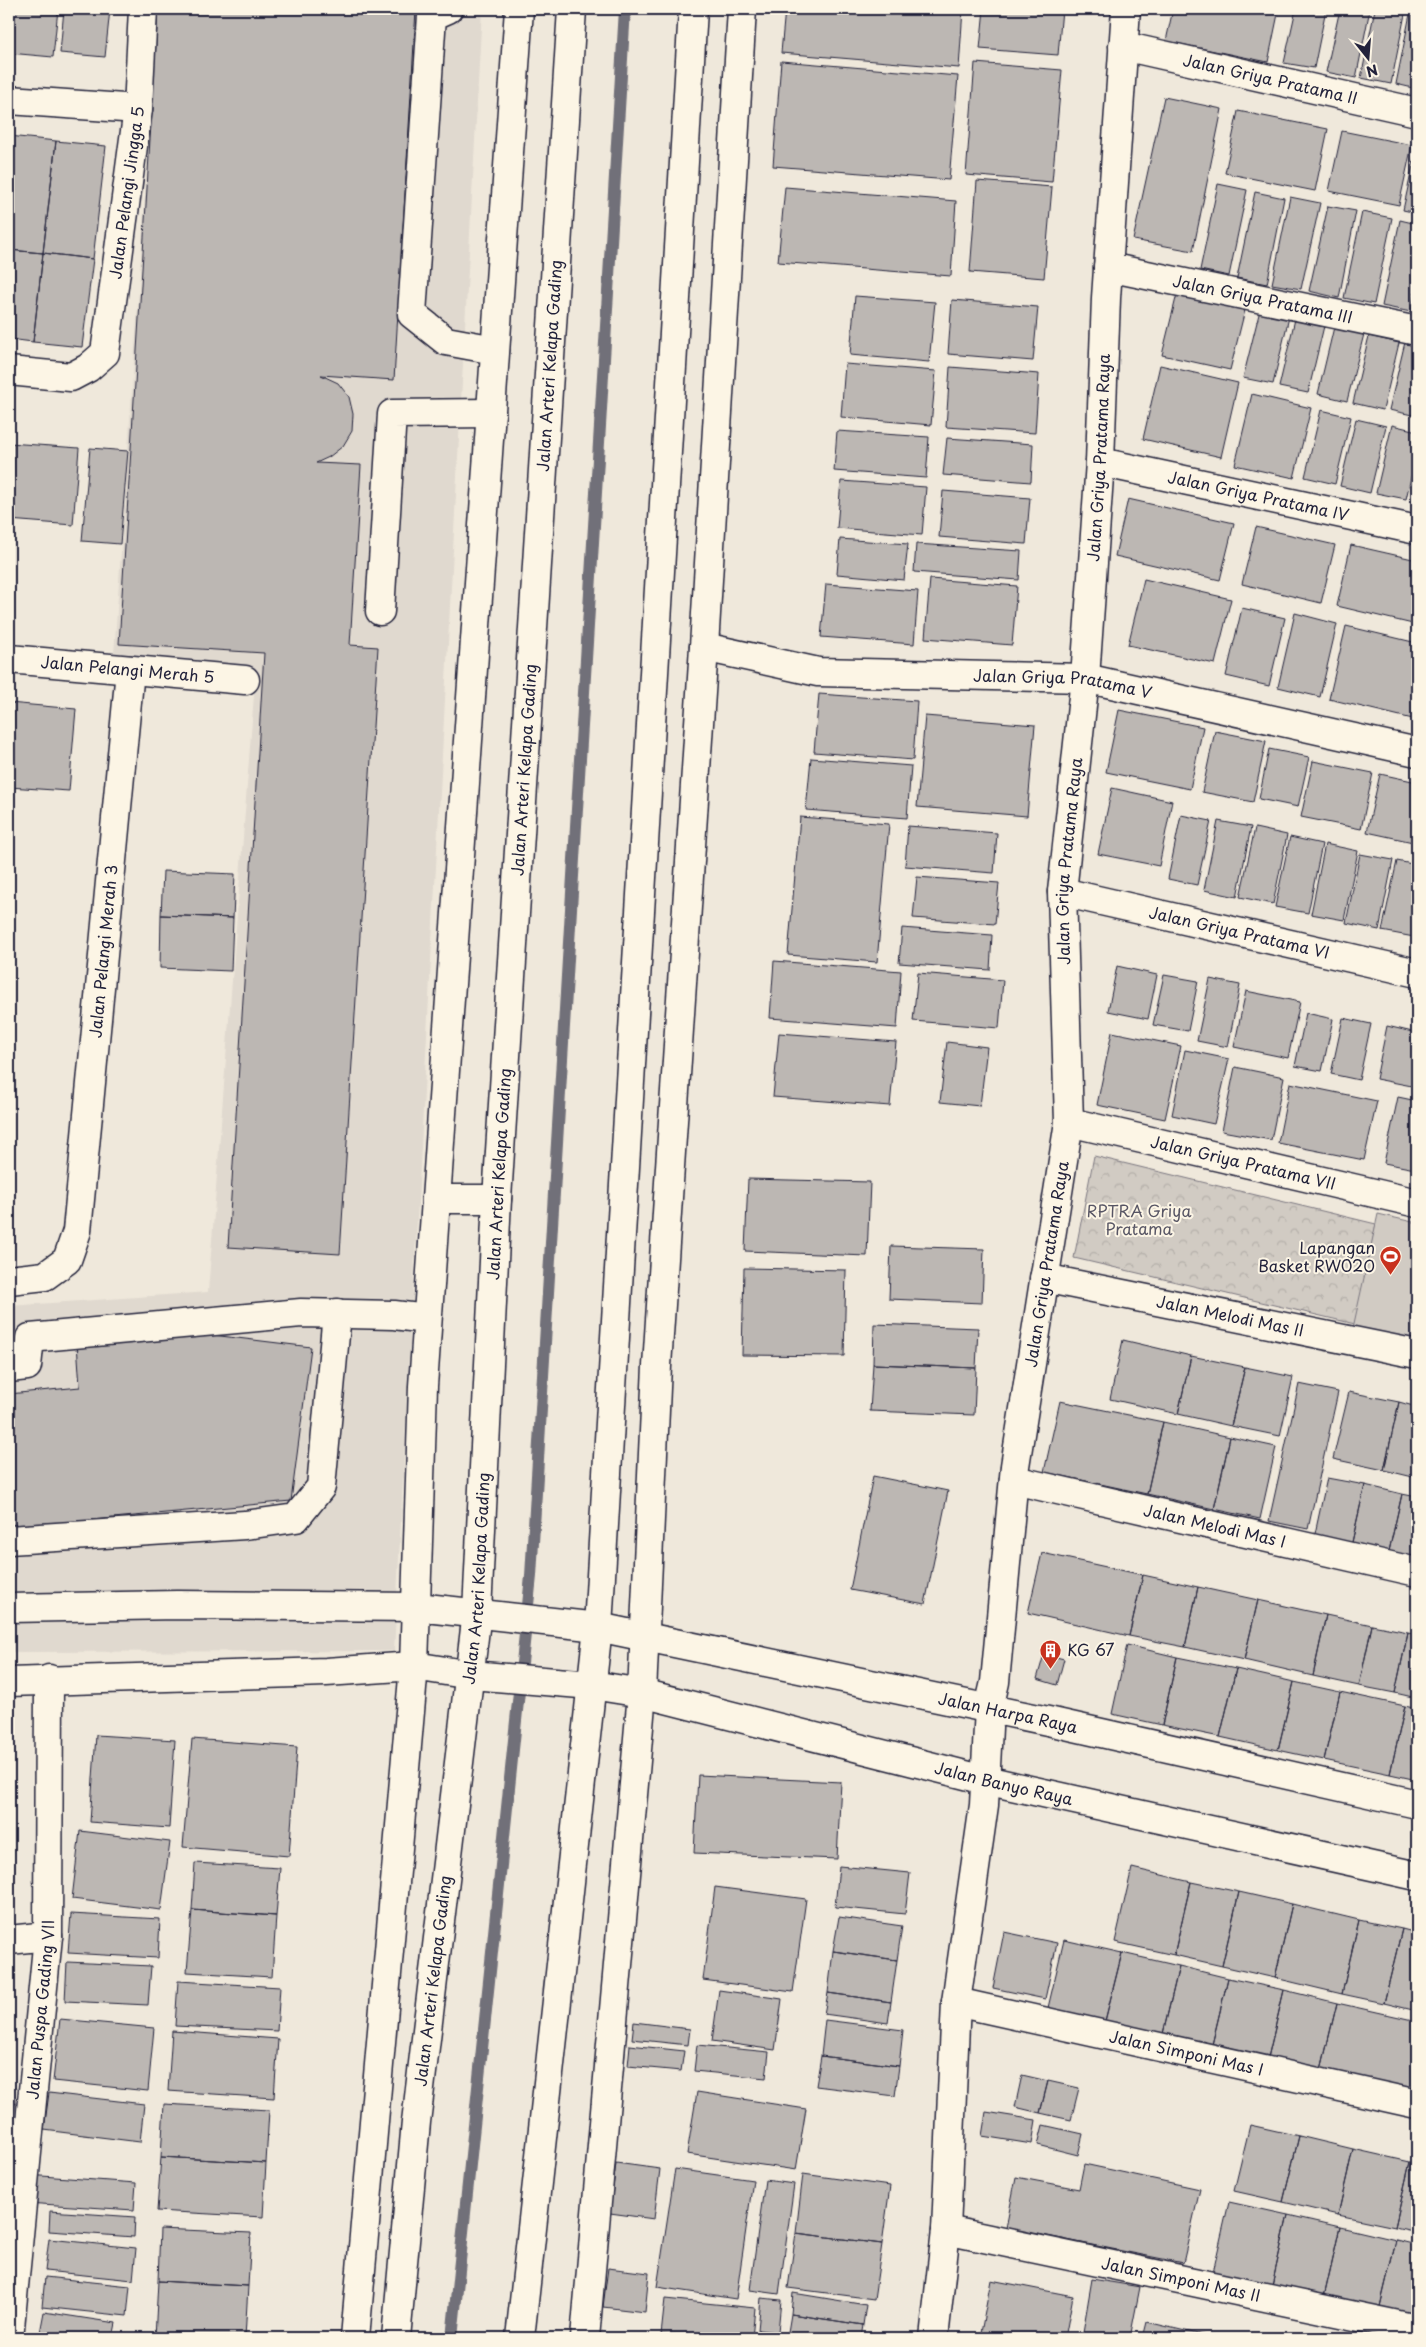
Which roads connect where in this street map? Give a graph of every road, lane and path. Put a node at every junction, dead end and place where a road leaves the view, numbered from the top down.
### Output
1 (143, 9) edge
2 (448, 9) edge
3 (519, 9) edge
4 (572, 9) edge
5 (693, 9) edge
6 (742, 9) edge
7 (1126, 9) edge
8 (1123, 46) junction
9 (9, 100) edge
10 (138, 109) junction
11 (1417, 112) edge
12 (1108, 266) junction
13 (1417, 331) edge
14 (495, 350) junction
15 (9, 371) edge
16 (491, 413) junction
17 (1100, 462) junction
18 (1417, 530) edge
19 (380, 611) dead end
20 (704, 647) junction
21 (9, 659) edge
22 (130, 670) junction
23 (1085, 678) junction
24 (245, 680) dead end
25 (1417, 752) edge
26 (1062, 892) junction
27 (1417, 973) edge
28 (1069, 1122) junction
29 (436, 1199) junction
30 (497, 1199) junction
31 (1417, 1203) edge
32 (1044, 1278) junction
33 (9, 1280) edge
34 (337, 1313) junction
35 (427, 1319) junction
36 (1417, 1354) edge
37 (614, 1363) junction
38 (657, 1366) junction
39 (9, 1368) edge
40 (1014, 1480) junction
41 (9, 1540) edge
42 (1417, 1572) edge
43 (417, 1607) junction
44 (9, 1608) edge
45 (477, 1612) junction
46 (598, 1626) junction
47 (645, 1636) junction
48 (414, 1666) junction
49 (471, 1675) junction
50 (49, 1679) junction
51 (9, 1682) edge
52 (592, 1685) junction
53 (642, 1693) junction
54 (989, 1708) junction
55 (985, 1780) junction
56 (1417, 1804) edge
57 (1417, 1876) edge
58 (48, 1936) junction
59 (9, 1940) edge
60 (956, 2002) junction
61 (1417, 2104) edge
62 (946, 2230) junction
63 (1417, 2329) edge
64 (9, 2338) edge
65 (355, 2338) edge
66 (396, 2338) edge
67 (520, 2338) edge
68 (585, 2338) edge
69 (934, 2338) edge

1 - 10 street, Jalan Pelangi Jingga 5
2 - 14 street
3 - 14 street
4 - 30 street, Jalan Arteri Kelapa Gading
5 - 37 street
6 - 20 street
7 - 8 street, Jalan Griya Pratama Raya
8 - 11 street, Jalan Griya Pratama II
8 - 12 street, Jalan Griya Pratama Raya
9 - 10 street
10 - 15 street, Jalan Pelangi Jingga 5
12 - 13 street, Jalan Griya Pratama III
12 - 17 street, Jalan Griya Pratama Raya
14 - 16 street
16 - 19 street
16 - 29 street
17 - 18 street, Jalan Griya Pratama IV
17 - 23 street, Jalan Griya Pratama Raya
20 - 23 street, Jalan Griya Pratama V
20 - 38 street
21 - 22 street, Jalan Pelangi Merah 5
22 - 24 street, Jalan Pelangi Merah 5
22 - 33 street, Jalan Pelangi Merah 3
23 - 25 street, Jalan Griya Pratama V
23 - 26 street, Jalan Griya Pratama Raya
26 - 27 street, Jalan Griya Pratama VI
26 - 28 street, Jalan Griya Pratama Raya
28 - 31 street, Jalan Griya Pratama VII
28 - 32 street, Jalan Griya Pratama Raya
29 - 30 street
29 - 35 street
30 - 45 street, Jalan Arteri Kelapa Gading
32 - 36 street, Jalan Melodi Mas II
32 - 40 street, Jalan Griya Pratama Raya
34 - 35 street
34 - 39 street
34 - 41 street
35 - 43 street
37 - 38 street
37 - 46 street
38 - 47 street
40 - 42 street, Jalan Melodi Mas I
40 - 54 street, Jalan Griya Pratama Raya
43 - 44 street, Jalan Harpa Raya
43 - 45 street, Jalan Harpa Raya
43 - 48 street
45 - 46 street, Jalan Harpa Raya
45 - 49 street, Jalan Arteri Kelapa Gading
46 - 47 street, Jalan Harpa Raya
46 - 52 street
47 - 53 street
47 - 54 street, Jalan Harpa Raya
48 - 49 street, Jalan Banyo Raya
48 - 50 street, Jalan Banyo Raya
48 - 65 street
49 - 52 street, Jalan Banyo Raya
49 - 66 street, Jalan Arteri Kelapa Gading
50 - 51 street, Jalan Banyo Raya
50 - 58 street, Jalan Puspa Gading VII
52 - 53 street, Jalan Banyo Raya
52 - 67 street
53 - 55 street, Jalan Banyo Raya
53 - 68 street
54 - 55 street, Jalan Griya Pratama Raya
54 - 56 street, Jalan Harpa Raya
55 - 57 street, Jalan Banyo Raya
55 - 60 street, Jalan Griya Pratama Raya
58 - 59 street
58 - 64 street, Jalan Puspa Gading VII
60 - 61 street, Jalan Simponi Mas I
60 - 62 street, Jalan Griya Pratama Raya
62 - 63 street, Jalan Simponi Mas II
62 - 69 street, Jalan Griya Pratama Raya

